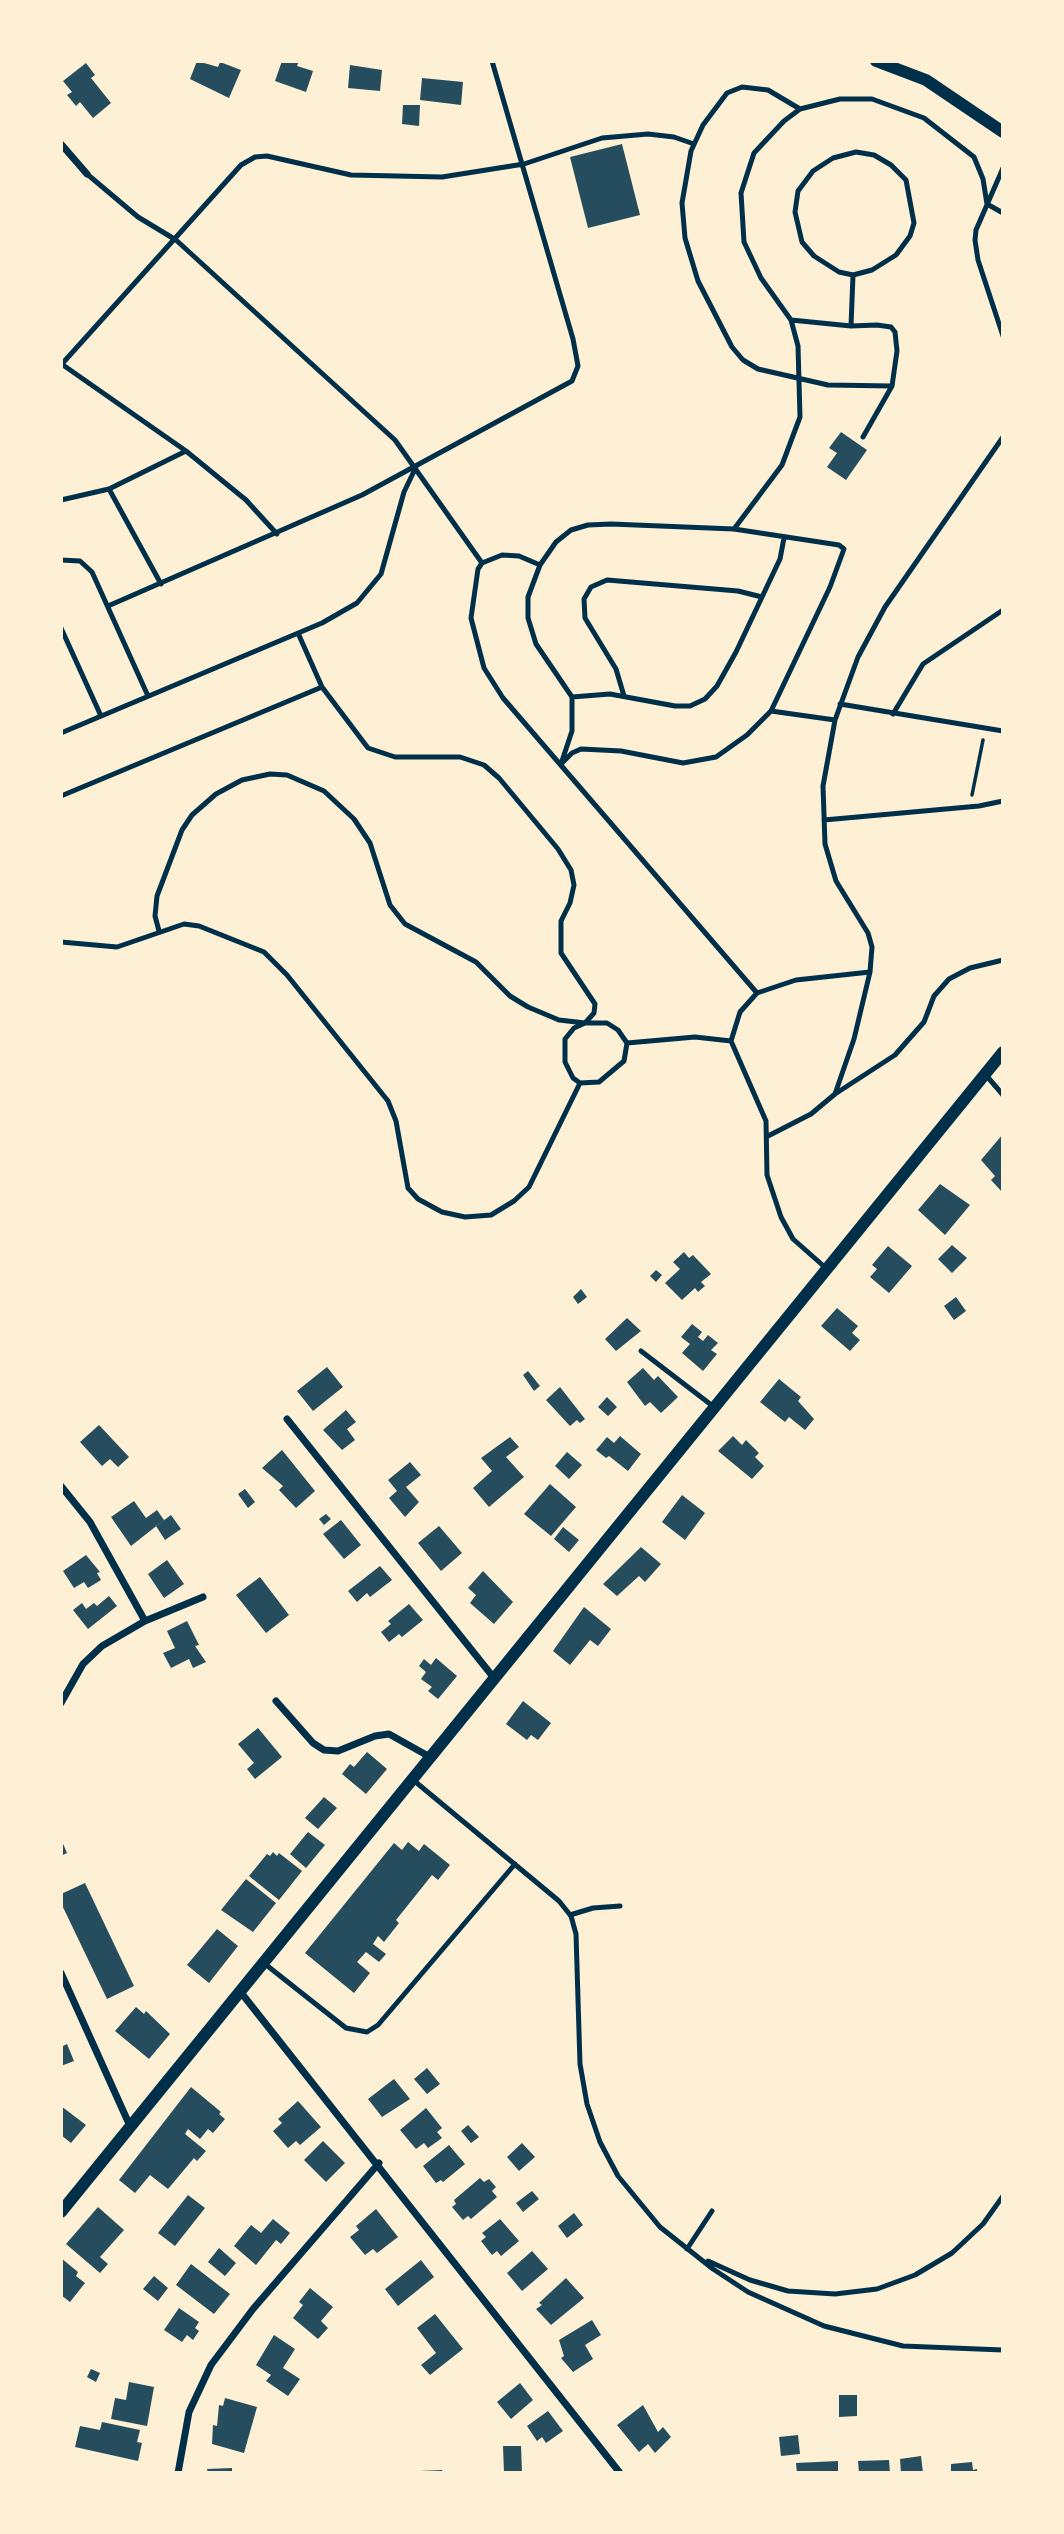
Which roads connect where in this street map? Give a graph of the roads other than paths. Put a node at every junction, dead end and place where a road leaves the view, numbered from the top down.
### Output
1 (492, 61) edge
2 (876, 61) edge
3 (800, 109) junction
4 (1002, 130) edge
5 (61, 144) edge
6 (694, 144) junction
7 (524, 164) junction
8 (1003, 168) edge
9 (87, 174) joint
10 (987, 204) junction
11 (1003, 213) edge
12 (176, 240) junction
13 (853, 275) junction
14 (791, 320) junction
15 (851, 326) junction
16 (1003, 337) edge
17 (62, 365) edge
18 (800, 380) junction
19 (892, 386) junction
20 (863, 437) dead end
21 (1003, 437) edge
22 (186, 451) junction
23 (416, 467) junction
24 (109, 489) junction
25 (61, 500) edge
26 (734, 529) junction
27 (277, 534) junction
28 (784, 538) junction
29 (61, 560) edge
30 (482, 563) junction
31 (540, 565) junction
32 (161, 584) junction
33 (762, 597) junction
34 (108, 607) junction
35 (1003, 610) edge
36 (61, 628) edge
37 (298, 633) junction
38 (322, 687) junction
39 (148, 696) junction
40 (624, 696) junction
41 (572, 697) junction
42 (840, 704) junction
43 (771, 711) junction
44 (893, 714) junction
45 (101, 716) junction
46 (835, 720) junction
47 (1003, 731) edge
48 (61, 733) edge
49 (561, 764) junction
50 (61, 796) edge
51 (1003, 801) edge
52 (824, 821) junction
53 (159, 932) junction
54 (61, 942) edge
55 (1003, 960) edge
56 (870, 972) junction
57 (757, 993) junction
58 (585, 1023) junction
59 (731, 1041) junction
60 (626, 1043) junction
61 (1003, 1052) edge
62 (985, 1074) junction
63 (580, 1083) junction
64 (835, 1094) junction
65 (1003, 1095) edge
66 (768, 1136) junction
67 (827, 1269) junction
68 (641, 1351) dead end
69 (714, 1407) junction
70 (287, 1419) dead end
71 (61, 1486) edge
72 (203, 1597) dead end
73 (145, 1621) junction
74 (494, 1678) junction
75 (276, 1701) dead end
76 (61, 1703) edge
77 (430, 1756) junction
78 (412, 1779) junction
79 (515, 1864) junction
80 (620, 1906) dead end
81 (570, 1915) junction
82 (262, 1962) junction
83 (61, 1973) edge
84 (239, 1990) junction
85 (130, 2126) junction
86 (379, 2163) junction
87 (1003, 2196) edge
88 (61, 2211) edge
89 (712, 2211) dead end
90 (687, 2248) junction
91 (1003, 2350) edge
92 (178, 2473) edge
93 (620, 2473) edge

1 - 7 lane
2 - 4 street
3 - 6 lane
3 - 10 lane
3 - 14 lane
5 - 9 street
6 - 7 lane
6 - 18 lane
7 - 12 lane
7 - 23 lane
8 - 10 lane
9 - 12 lane
10 - 11 lane
10 - 16 lane
12 - 17 lane
12 - 23 lane
13 - 13 lane
13 - 15 lane
14 - 15 lane
14 - 18 lane
15 - 19 lane
17 - 22 lane
18 - 19 lane
18 - 26 lane
19 - 20 lane
21 - 42 lane
22 - 24 lane
22 - 27 lane
23 - 27 lane
23 - 30 lane
23 - 37 lane
24 - 25 lane
24 - 32 lane
26 - 28 lane
26 - 31 lane
27 - 32 lane
28 - 33 lane
28 - 43 lane
29 - 34 lane
30 - 31 lane
30 - 49 lane
31 - 41 lane
32 - 34 lane
33 - 40 lane
33 - 40 lane
34 - 39 lane
35 - 44 lane
36 - 45 lane
37 - 38 lane
37 - 39 lane
38 - 50 lane
38 - 58 lane
39 - 45 lane
40 - 41 lane
41 - 49 lane
42 - 44 lane
42 - 46 lane
43 - 46 lane
43 - 49 lane
44 - 47 lane
45 - 48 lane
46 - 52 lane
49 - 57 lane
51 - 52 lane
52 - 56 lane
53 - 54 lane
53 - 58 lane
53 - 63 lane
55 - 64 lane
56 - 57 lane
56 - 64 lane
57 - 59 lane
58 - 60 lane
58 - 63 lane
59 - 60 lane
59 - 66 lane
60 - 63 lane
61 - 62 street
62 - 65 lane
62 - 67 street
64 - 66 lane
66 - 67 lane
67 - 69 street
68 - 69 lane
69 - 74 street
70 - 74 street
71 - 73 street
72 - 73 street
73 - 76 street
74 - 77 street
75 - 77 street
77 - 78 street
78 - 79 lane
78 - 82 street
79 - 81 lane
79 - 82 lane
80 - 81 lane
81 - 90 lane
82 - 84 street
83 - 85 street
84 - 85 street
84 - 86 street
85 - 88 street
86 - 92 street
86 - 93 street
87 - 90 lane
89 - 90 lane
90 - 91 lane

